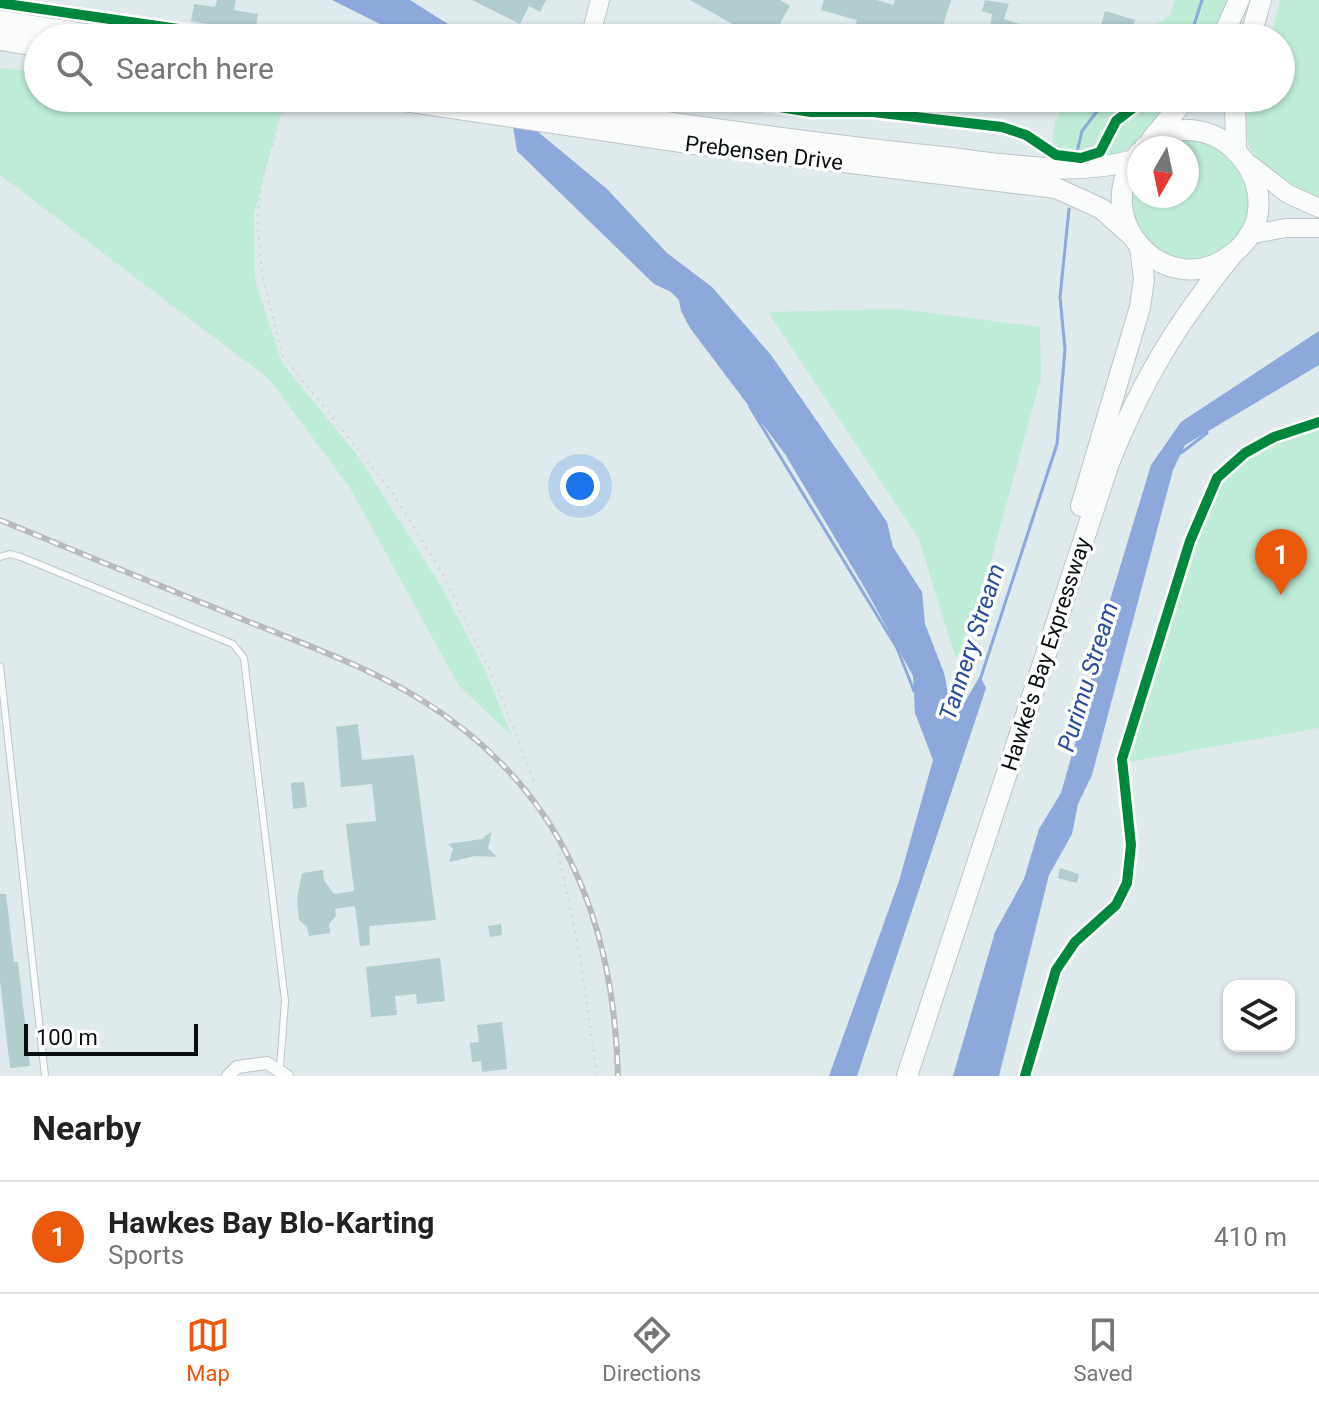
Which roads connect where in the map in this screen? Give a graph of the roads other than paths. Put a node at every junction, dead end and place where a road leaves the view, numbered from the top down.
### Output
1 (600, 0) edge
2 (1239, 0) edge
3 (1261, 0) edge
4 (0, 21) edge
5 (595, 24) edge
6 (1228, 24) edge
7 (1254, 24) edge
8 (24, 25) edge
9 (0, 40) edge
10 (24, 44) edge
11 (479, 112) edge
12 (603, 112) edge
13 (1174, 112) edge
14 (1237, 112) edge
15 (612, 114) joint
16 (1154, 136) edge
17 (1163, 136) edge
18 (1243, 156) junction
19 (1127, 158) edge
20 (1127, 180) edge
21 (1319, 208) edge
22 (1319, 228) edge
23 (1248, 235) junction
24 (1135, 241) junction
25 (1232, 255) junction
26 (0, 557) edge
27 (0, 666) edge
28 (284, 1072) edge
29 (45, 1076) edge
30 (228, 1076) edge
31 (895, 1076) edge
32 (907, 1076) edge

1 - 5 main road
2 - 6 main road
3 - 7 main road
4 - 8 main road
9 - 10 main road
11 - 24 main road, Prebensen Drive
12 - 15 main road, Prebensen Drive
13 - 16 main road
14 - 18 main road
15 - 19 main road, Prebensen Drive
17 - 18 main road
18 - 21 main road
18 - 23 main road
20 - 24 main road
22 - 23 main road
23 - 25 main road
24 - 25 main road
24 - 31 main road, Hawke's Bay Expressway
25 - 32 main road, Hawke's Bay Expressway
26 - 28 lane
27 - 29 lane
28 - 30 street

